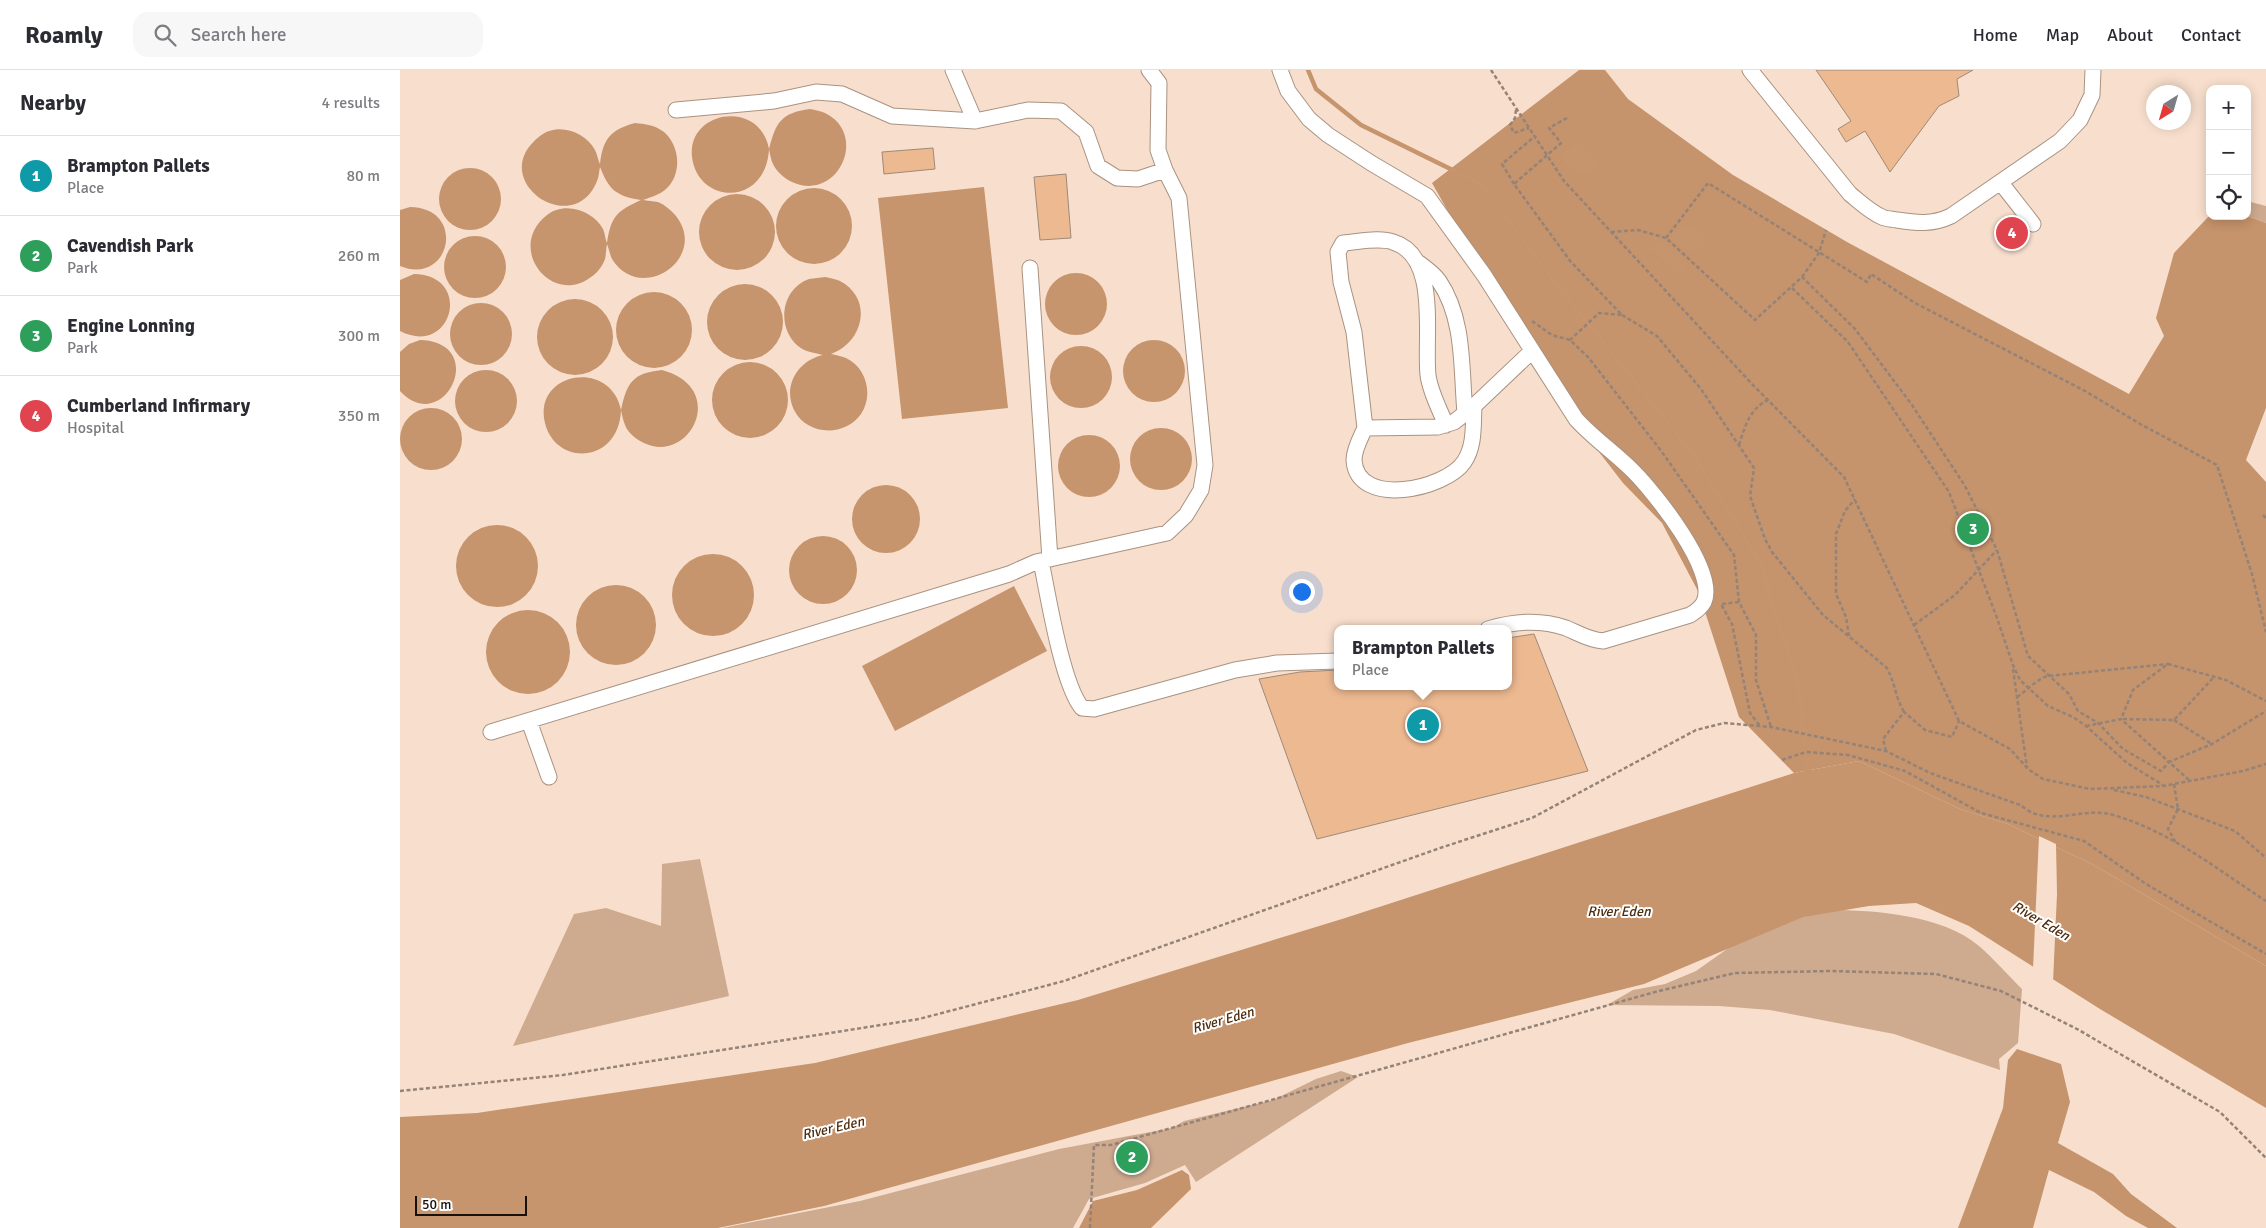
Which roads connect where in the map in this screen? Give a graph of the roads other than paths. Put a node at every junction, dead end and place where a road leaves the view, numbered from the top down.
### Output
1 (952, 70) edge
2 (1149, 70) edge
3 (1280, 70) edge
4 (1750, 70) edge
5 (2093, 70) edge
6 (676, 110) dead end
7 (974, 121) junction
8 (1165, 170) junction
9 (2001, 182) junction
10 (2033, 224) dead end
11 (1414, 258) junction
12 (1030, 268) dead end
13 (1532, 351) junction
14 (1470, 410) junction
15 (1446, 425) junction
16 (1366, 428) junction
17 (1045, 560) junction
18 (1512, 625) edge
19 (1334, 661) edge
20 (529, 721) junction
21 (491, 732) dead end
22 (549, 777) dead end

1 - 7 street
2 - 8 street
3 - 13 street
4 - 9 street
5 - 9 street
6 - 7 street
7 - 8 street
8 - 17 street
9 - 10 street
11 - 14 street
11 - 15 street
11 - 16 street
12 - 17 street
13 - 14 street
13 - 18 street
14 - 15 street
14 - 16 street
15 - 16 street
17 - 19 street
17 - 20 street
20 - 21 street
20 - 22 street

